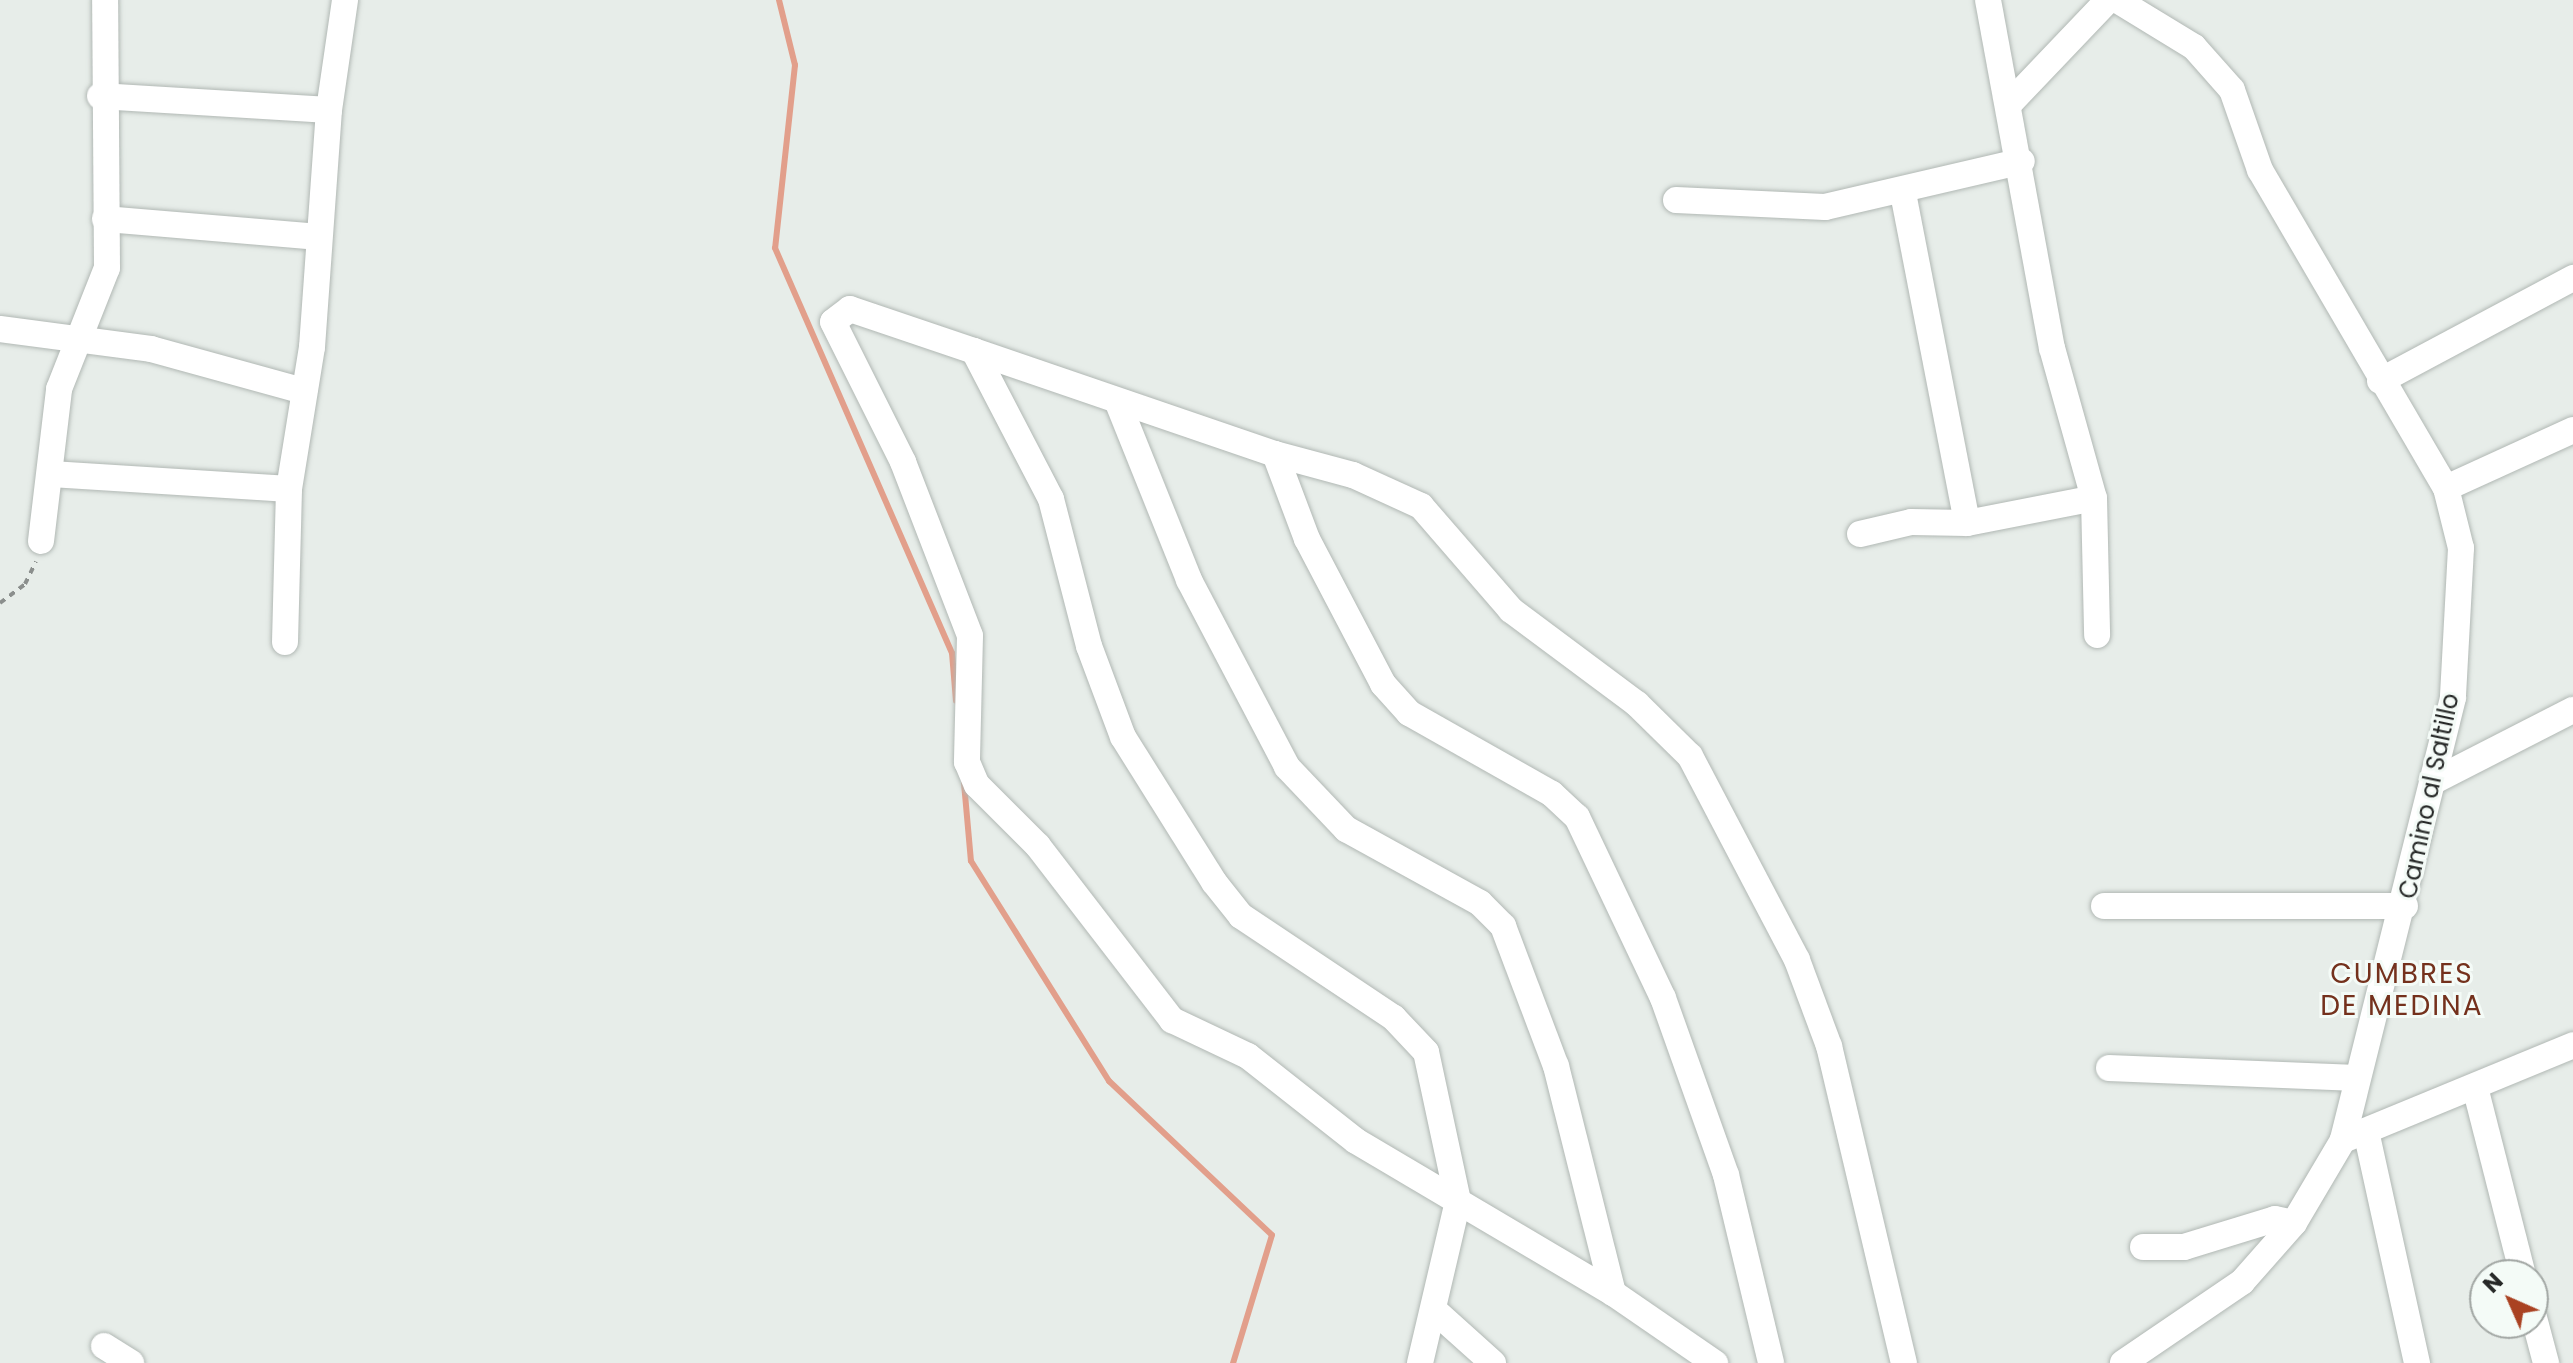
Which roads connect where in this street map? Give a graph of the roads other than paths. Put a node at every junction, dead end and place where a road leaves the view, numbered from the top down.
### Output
1 (105, 0) edge
2 (345, 0) edge
3 (1988, 0) edge
4 (2108, 0) edge
5 (2117, 0) edge
6 (100, 96) junction
7 (2010, 103) junction
8 (329, 110) junction
9 (2022, 161) junction
10 (1903, 193) junction
11 (1676, 200) dead end
12 (105, 219) junction
13 (318, 237) junction
14 (2573, 278) edge
15 (0, 329) edge
16 (78, 342) junction
17 (974, 351) junction
18 (2380, 381) junction
19 (304, 391) junction
20 (1118, 403) junction
21 (2573, 430) edge
22 (1275, 454) junction
23 (52, 474) junction
24 (2446, 488) junction
25 (289, 489) junction
26 (2094, 498) junction
27 (1967, 523) junction
28 (1860, 534) dead end
29 (41, 541) dead end
30 (2097, 635) dead end
31 (285, 642) dead end
32 (2573, 710) edge
33 (2436, 780) junction
34 (2104, 906) dead end
35 (2405, 906) junction
36 (2573, 1045) edge
37 (2109, 1068) dead end
38 (2357, 1078) junction
39 (2475, 1087) junction
40 (2354, 1136) junction
41 (1458, 1201) junction
42 (2294, 1223) junction
43 (2143, 1247) dead end
44 (2519, 1259) edge
45 (1613, 1293) junction
46 (1435, 1311) junction
47 (2540, 1339) edge
48 (104, 1346) dead end
49 (131, 1363) edge
50 (1420, 1363) edge
51 (1493, 1363) edge
52 (1715, 1363) edge
53 (1771, 1363) edge
54 (1904, 1363) edge
55 (2123, 1363) edge
56 (2417, 1363) edge
57 (2546, 1363) edge

1 - 6 street
2 - 8 street
3 - 7 street
4 - 7 street
5 - 18 street, Camino al Saltillo
6 - 8 street
6 - 12 street
7 - 9 street
8 - 13 street
9 - 10 street
9 - 26 street
10 - 11 street
10 - 27 street
12 - 13 street
12 - 16 street
13 - 19 street
14 - 18 street
15 - 16 street
16 - 19 street
16 - 23 street
17 - 20 street
17 - 41 street
17 - 41 street
18 - 24 street, Camino al Saltillo
19 - 25 street
20 - 22 street
20 - 45 street
21 - 24 street
22 - 53 street
22 - 54 street
23 - 25 street
23 - 29 street
24 - 33 street, Camino al Saltillo
25 - 31 street
26 - 27 street
26 - 30 street
27 - 28 street
32 - 33 street
33 - 35 street, Camino al Saltillo
34 - 35 street
35 - 38 street, Camino al Saltillo
36 - 39 street
37 - 38 street
38 - 40 street, Camino al Saltillo
39 - 40 street
39 - 44 street
40 - 42 street, Camino al Saltillo
40 - 56 street
41 - 45 street
41 - 46 street
42 - 43 street
42 - 55 street, Camino al Saltillo
45 - 52 street
46 - 50 street
46 - 51 street
47 - 57 street
48 - 49 street

